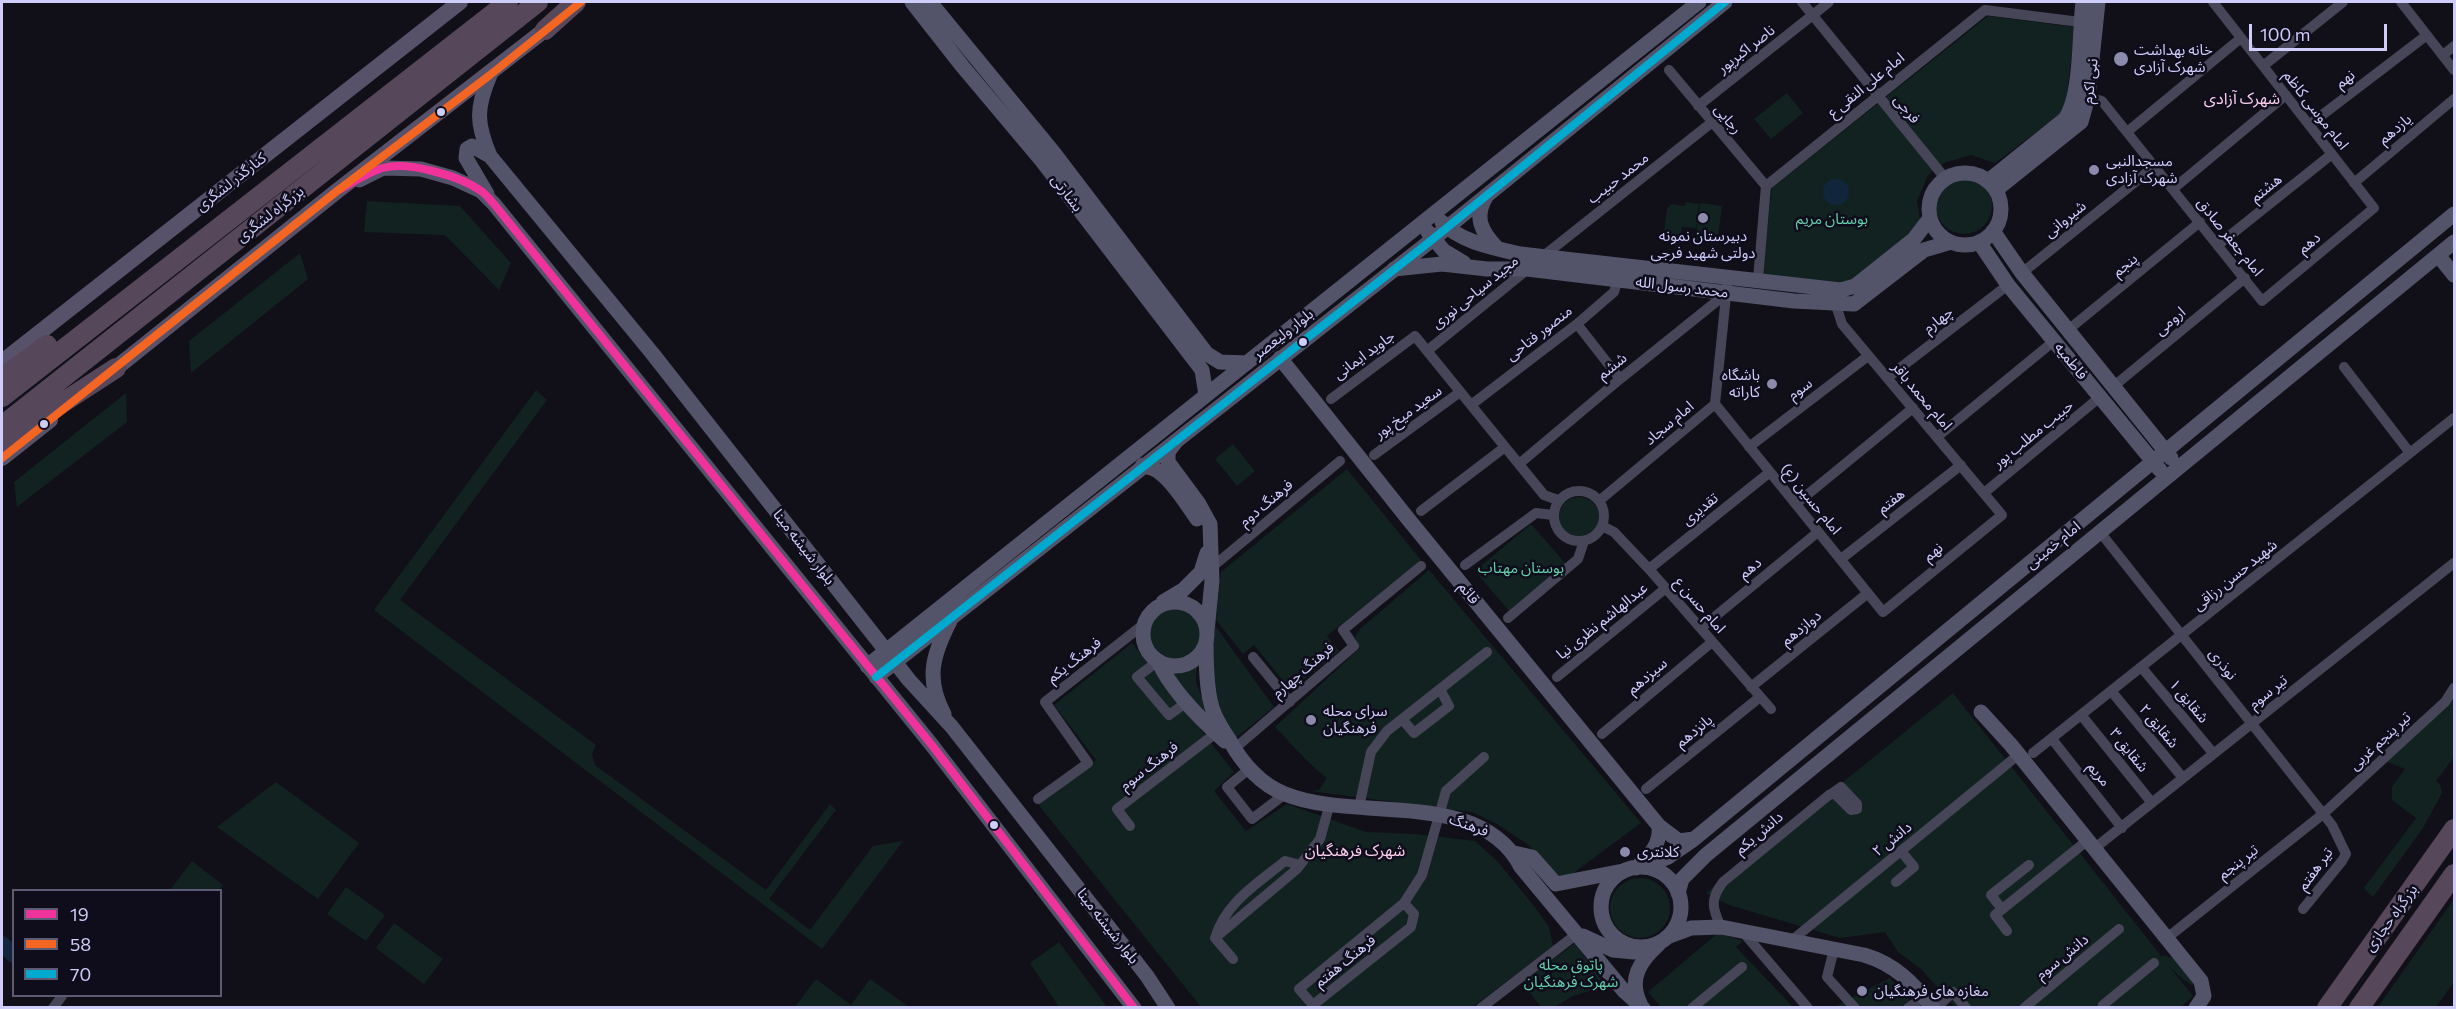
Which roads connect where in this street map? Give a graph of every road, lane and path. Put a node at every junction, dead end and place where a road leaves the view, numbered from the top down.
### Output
1 (460, 2) edge
2 (508, 2) edge
3 (537, 2) edge
4 (576, 2) edge
5 (581, 2) edge
6 (912, 2) edge
7 (930, 2) edge
8 (1699, 2) edge
9 (1725, 2) edge
10 (1802, 2) edge
11 (1829, 2) edge
12 (2083, 2) edge
13 (2098, 2) edge
14 (2212, 2) edge
15 (2343, 2) edge
16 (2401, 2) edge
17 (1982, 6) edge
18 (1813, 15) junction
19 (2080, 22) junction
20 (545, 30) junction
21 (2427, 35) junction
22 (2241, 38) junction
23 (2454, 46) edge
24 (2443, 55) junction
25 (969, 63) junction
26 (2263, 66) junction
27 (1669, 70) dead end
28 (2454, 70) edge
29 (490, 75) junction
30 (1877, 95) junction
31 (2082, 95) junction
32 (2286, 95) junction
33 (2454, 99) edge
34 (1698, 106) junction
35 (1712, 123) junction
36 (2309, 126) junction
37 (2127, 132) junction
38 (2332, 154) junction
39 (490, 156) junction
40 (2155, 166) junction
41 (1945, 178) junction
42 (2354, 183) junction
43 (1766, 186) junction
44 (1992, 186) junction
45 (2173, 189) junction
46 (337, 191) junction
47 (1488, 193) junction
48 (494, 204) junction
49 (2374, 208) joint
50 (1435, 214) junction
51 (2454, 214) edge
52 (1930, 218) junction
53 (2200, 222) junction
54 (1422, 225) junction
55 (1446, 227) junction
56 (1993, 231) junction
57 (1433, 239) junction
58 (1951, 242) junction
59 (1979, 242) junction
60 (2454, 242) edge
61 (2218, 245) junction
62 (1492, 247) junction
63 (2438, 255) junction
64 (1543, 256) junction
65 (1393, 269) junction
66 (1488, 269) junction
67 (1527, 269) junction
68 (2022, 273) junction
69 (157, 274) junction
70 (2454, 275) edge
71 (1728, 276) junction
72 (2245, 278) junction
73 (1618, 279) junction
74 (1758, 279) junction
75 (2008, 285) junction
76 (1727, 292) junction
77 (1834, 297) junction
78 (2262, 301) joint
79 (1576, 324) junction
80 (2068, 330) junction
81 (2054, 341) junction
82 (1427, 351) junction
83 (1868, 356) junction
84 (1280, 358) junction
85 (2, 362) edge
86 (1247, 363) junction
87 (2344, 367) dead end
88 (117, 368) junction
89 (2, 378) edge
90 (1887, 378) junction
91 (1620, 379) junction
92 (2114, 386) junction
93 (1460, 392) junction
94 (1206, 395) junction
95 (2, 397) edge
96 (2100, 397) junction
97 (1331, 399) dead end
98 (1471, 405) junction
99 (1715, 405) junction
100 (1913, 408) junction
101 (2454, 418) edge
102 (2, 426) edge
103 (1159, 434) junction
104 (1937, 437) junction
105 (2, 442) edge
106 (1173, 443) junction
107 (1505, 447) junction
108 (1749, 447) junction
109 (2166, 452) junction
110 (2410, 453) junction
111 (1374, 455) dead end
112 (2, 458) edge
113 (1340, 461) dead end
114 (1137, 462) junction
115 (2154, 462) junction
116 (1519, 464) junction
117 (1960, 465) junction
118 (1167, 470) junction
119 (1770, 472) junction
120 (2172, 473) junction
121 (1984, 493) junction
122 (1558, 500) junction
123 (1599, 501) junction
124 (1796, 504) junction
125 (1421, 511) dead end
126 (1553, 515) junction
127 (2002, 515) joint
128 (1602, 526) junction
129 (1818, 532) junction
130 (2100, 532) junction
131 (1584, 541) junction
132 (1211, 542) junction
133 (1841, 559) junction
134 (2454, 563) edge
135 (1465, 565) dead end
136 (1421, 566) dead end
137 (1211, 568) junction
138 (1649, 569) junction
139 (1666, 588) junction
140 (1868, 594) junction
141 (1156, 609) junction
142 (1883, 612) joint
143 (952, 618) junction
144 (1508, 618) dead end
145 (1144, 624) junction
146 (1701, 628) junction
147 (1207, 636) junction
148 (2182, 636) junction
149 (1712, 642) junction
150 (1487, 652) dead end
151 (890, 657) junction
152 (1253, 657) dead end
153 (1158, 662) junction
154 (2142, 668) junction
155 (872, 672) junction
156 (1557, 677) dead end
157 (1751, 687) junction
158 (2454, 688) edge
159 (1440, 689) junction
160 (2112, 692) junction
161 (1760, 697) junction
162 (1187, 702) junction
163 (1290, 702) junction
164 (1771, 709) dead end
165 (1981, 712) dead end
166 (2082, 716) junction
167 (1402, 719) junction
168 (2252, 724) junction
169 (952, 727) junction
170 (1216, 733) junction
171 (1602, 734) dead end
172 (2052, 739) junction
173 (1234, 749) junction
174 (2033, 753) dead end
175 (2213, 753) junction
176 (1484, 757) dead end
177 (2012, 760) dead end
178 (1249, 769) junction
179 (2183, 778) junction
180 (1646, 789) dead end
181 (1285, 794) junction
182 (1038, 800) dead end
183 (1330, 803) junction
184 (2152, 803) junction
185 (1359, 807) junction
186 (1851, 810) dead end
187 (2323, 814) junction
188 (1440, 815) junction
189 (1130, 826) dead end
190 (1659, 826) junction
191 (2122, 828) junction
192 (2454, 829) edge
193 (1694, 839) junction
194 (2094, 842) junction
195 (1901, 851) junction
196 (1300, 865) junction
197 (2029, 865) dead end
198 (1636, 869) junction
199 (2454, 873) edge
200 (1896, 882) dead end
201 (1550, 889) junction
202 (1679, 898) junction
203 (1404, 903) junction
204 (2002, 909) junction
205 (2303, 909) dead end
206 (1715, 927) junction
207 (2119, 930) dead end
208 (1743, 932) junction
209 (2007, 932) dead end
210 (1578, 933) junction
211 (2172, 934) dead end
212 (1215, 939) junction
213 (1791, 941) junction
214 (1660, 942) junction
215 (1834, 949) junction
216 (1233, 959) dead end
217 (2154, 963) dead end
218 (1742, 967) dead end
219 (1931, 1004) edge
220 (1642, 1006) edge
221 (1134, 1008) edge
222 (1168, 1008) edge
223 (1481, 1008) edge
224 (1692, 1008) edge
225 (1808, 1008) edge
226 (1855, 1008) edge
227 (1908, 1008) edge
228 (1966, 1008) edge
229 (2024, 1008) edge
230 (2104, 1008) edge
231 (2196, 1008) edge
232 (2327, 1008) edge
233 (2359, 1008) edge

1 - 85 main road, کنارگذر لشگری
2 - 69 highway, بزرگراه لشگری
3 - 102 highway, بزرگراه لشگری
4 - 20 highway
5 - 20 main road
6 - 25 street, بشارتی
7 - 25 street, بشارتی
8 - 50 street, بلوار ولیعصر
9 - 47 street, بلوار ولیعصر
10 - 18 street, فرجی
11 - 18 street, ناصر اکبرپور
12 - 19 street, نبی اکرم
13 - 31 street, نبی اکرم
14 - 22 street, امام موسی کاظم
15 - 26 street
16 - 21 street
17 - 19 street, امام علی النقی ع
17 - 30 street, امام علی النقی ع
18 - 30 street, فرجی
18 - 34 street, ناصر اکبرپور
19 - 31 street, نبی اکرم
20 - 29 main road
21 - 24 street
21 - 36 street, نهم
22 - 26 street, امام موسی کاظم
22 - 37 street
23 - 24 street
24 - 28 street
25 - 86 street, بشارتی
25 - 94 street, بشارتی
26 - 32 street, امام موسی کاظم
27 - 34 street, رجایی
29 - 39 street, بلوار شیشه مینا
29 - 46 main road
30 - 41 street, فرجی
30 - 43 street, امام علی النقی ع
31 - 37 street, امام جعفر صادق
31 - 44 street, نبی اکرم
32 - 36 street, امام موسی کاظم
32 - 45 street
33 - 42 street, یازدهم
34 - 35 street, رجایی
35 - 43 street, رجایی
35 - 64 street, محمد حبیب
36 - 38 street, امام موسی کاظم
37 - 40 street, امام جعفر صادق
38 - 42 street, امام موسی کاظم
38 - 61 street, هشتم
39 - 48 street
39 - 151 street, بلوار شیشه مینا
40 - 45 street, امام جعفر صادق
40 - 68 street, شیروانی
41 - 44 street
41 - 52 street
42 - 49 street, امام موسی کاظم
43 - 74 street
44 - 56 street
45 - 53 street, امام جعفر صادق
46 - 48 street, بلوار شیشه مینا
46 - 88 main road
47 - 55 street, بلوار ولیعصر
47 - 62 street
48 - 155 street, بلوار شیشه مینا
49 - 78 street, دهم
50 - 54 street, بلوار ولیعصر
50 - 55 street, محمد رسول الله
51 - 109 street, امام خمینی
52 - 58 street
52 - 77 street, محمد رسول الله
53 - 61 street, امام جعفر صادق
53 - 80 street, پنجم
54 - 57 street
54 - 86 street, بلوار ولیعصر
55 - 57 street, بلوار ولیعصر
55 - 62 street, محمد رسول الله
56 - 59 street
56 - 68 street, فاطمیه
57 - 65 street, بلوار ولیعصر
57 - 66 street
58 - 59 street, محمد رسول الله
58 - 77 street, محمد رسول الله
59 - 75 street, فاطمیه
60 - 63 street, امام خمینی
61 - 72 street, امام جعفر صادق
62 - 64 street, محمد رسول الله
62 - 66 street
63 - 70 street
63 - 120 street, امام خمینی
64 - 67 street, مجید سیاحی نوری
64 - 71 street, محمد رسول الله
65 - 66 street, محمد رسول الله
65 - 84 street, بلوار ولیعصر
66 - 67 street, محمد رسول الله
67 - 73 street, محمد رسول الله
67 - 82 street, مجید سیاحی نوری
68 - 80 street, فاطمیه
69 - 89 highway
69 - 95 highway, بزرگراه لشگری
71 - 74 street, محمد رسول الله
71 - 76 street, امام سجاد
72 - 78 street, امام جعفر صادق
72 - 92 street, ارومی
73 - 76 street, محمد رسول الله
73 - 79 street, منصور فتاحی
74 - 77 street, محمد رسول الله
75 - 81 street, فاطمیه
75 - 90 street, چهارم
76 - 77 street, محمد رسول الله
76 - 91 street, ششم
76 - 99 street, امام سجاد
77 - 83 street, امام محمد باقر
79 - 91 street
79 - 98 street, منصور فتاحی
80 - 92 street, فاطمیه
81 - 96 street, فاطمیه
81 - 104 street
82 - 93 street
82 - 97 street, جاوید ایمانی
83 - 90 street, امام محمد باقر
83 - 108 street, سوم
84 - 106 street, بلوار ولیعصر
84 - 190 street, قائم
86 - 94 street, بلوار ولیعصر
87 - 110 street
88 - 105 highway
88 - 112 main road
90 - 100 street, امام محمد باقر
91 - 116 street, ششم
92 - 109 street, فاطمیه
93 - 98 street
93 - 111 street, سعید میخ پور
94 - 103 street, بلوار ولیعصر
96 - 115 street, فاطمیه
96 - 121 street, حبیب مطلب پور
98 - 107 street
99 - 108 street, امام حسین (ع)
99 - 123 street, امام سجاد
100 - 104 street, امام محمد باقر
100 - 124 street
101 - 110 street, شهید حسن رزاقی
103 - 106 street
103 - 114 street, بلوار ولیعصر
104 - 117 street, امام محمد باقر
106 - 114 street, بلوار ولیعصر
106 - 118 street
107 - 116 street
107 - 125 street
108 - 119 street, امام حسین (ع)
109 - 115 street, امام خمینی
109 - 120 street, فاطمیه
110 - 148 street, شهید حسن رزاقی
113 - 137 street, فرهنگ دوم
114 - 118 street
114 - 143 street, بلوار ولیعصر
114 - 151 street, بلوار ولیعصر
115 - 120 street, فاطمیه
115 - 193 street, امام خمینی
116 - 122 street
117 - 121 street, امام محمد باقر
117 - 133 street, هفتم
118 - 132 street, فرهنگ
119 - 124 street, امام حسین (ع)
119 - 138 street, تقدیری
120 - 130 street, امام خمینی
121 - 127 street, امام محمد باقر
122 - 123 street
122 - 126 street
123 - 128 street
124 - 129 street, امام حسین (ع)
126 - 131 street
126 - 135 street
127 - 142 street, نهم
128 - 131 street
128 - 138 street, امام حسن ع
129 - 133 street, امام حسین (ع)
129 - 146 street, دهم
130 - 148 street, نوذری
130 - 202 street, امام خمینی
131 - 144 street
132 - 137 street, فرهنگ
132 - 141 street
133 - 140 street, امام حسین (ع)
134 - 168 street, تیر سوم
136 - 163 street, فرهنگ چهارم
137 - 147 street, فرهنگ
138 - 139 street, امام حسن ع
139 - 146 street, امام حسن ع
139 - 156 street, عبدالهاشم نظری نیا
140 - 142 street, امام حسین (ع)
140 - 157 street, دوازدهم
141 - 145 street
141 - 147 street
143 - 151 street, بلوار ولیعصر
143 - 169 street
145 - 153 street, فرهنگ
145 - 182 street, فرهنگ یکم
146 - 149 street, امام حسن ع
147 - 153 street
147 - 173 street, فرهنگ
148 - 154 street, شهید حسن رزاقی
148 - 168 street, نوذری
149 - 157 street, امام حسن ع
149 - 171 street, سیزدهم
150 - 159 street
151 - 155 street, بلوار ولیعصر
151 - 169 street, بلوار شیشه مینا
152 - 163 street
153 - 162 street, فرهنگ
153 - 162 street
154 - 160 street, شهید حسن رزاقی
154 - 175 street, شقایق ۱
155 - 221 street, بلوار شیشه مینا
157 - 161 street, امام حسن ع
158 - 187 street, تیر پنجم غربی
159 - 167 street
159 - 167 street
160 - 166 street, شهید حسن رزاقی
160 - 179 street, شقایق ۲
161 - 164 street, امام حسن ع
161 - 180 street, پانزدهم
162 - 170 street, فرهنگ
163 - 173 street, فرهنگ چهارم
165 - 194 street
166 - 172 street, شهید حسن رزاقی
166 - 184 street, شقایق ۳
167 - 185 street
168 - 175 street, تیر سوم
168 - 187 street, نوذری
169 - 222 street, بلوار شیشه مینا
170 - 173 street, فرهنگ
170 - 189 street, فرهنگ سوم
172 - 174 street, شهید حسن رزاقی
172 - 191 street, مریم
173 - 178 street, فرهنگ
175 - 179 street, تیر سوم
176 - 188 street, فرهنگ هفتم
177 - 195 street, دانش ۲
178 - 181 street, فرهنگ
178 - 181 street
179 - 184 street, تیر سوم
181 - 183 street, فرهنگ
183 - 185 street, فرهنگ
183 - 196 street
184 - 191 street, تیر سوم
185 - 188 street, فرهنگ
186 - 206 street, دانش یکم
187 - 205 street, تیر هفتم
187 - 211 street, تیر پنجم
188 - 201 street, فرهنگ
188 - 203 street, فرهنگ هفتم
190 - 193 street
190 - 198 street
191 - 194 street, تیر سوم
192 - 232 highway, بزرگراه حجازی
193 - 198 street, امام خمینی
194 - 204 street, تیر سوم
194 - 231 street
195 - 200 street
195 - 213 street, دانش ۲
196 - 212 street
196 - 212 street
197 - 204 street
198 - 201 street
198 - 202 street
198 - 214 street
199 - 233 highway, بزرگراه حجازی
201 - 210 street, فرهنگ
202 - 206 street
202 - 214 street
203 - 203 street, فرهنگ هفتم
204 - 209 street
206 - 208 street
206 - 214 street
207 - 229 street, دانش سوم
208 - 213 street
208 - 225 street
210 - 214 street
210 - 220 street, فرهنگ
210 - 223 street
212 - 216 street
213 - 215 street
214 - 220 street
215 - 219 street
215 - 226 street
217 - 230 street
218 - 224 street
219 - 227 street
219 - 228 street

